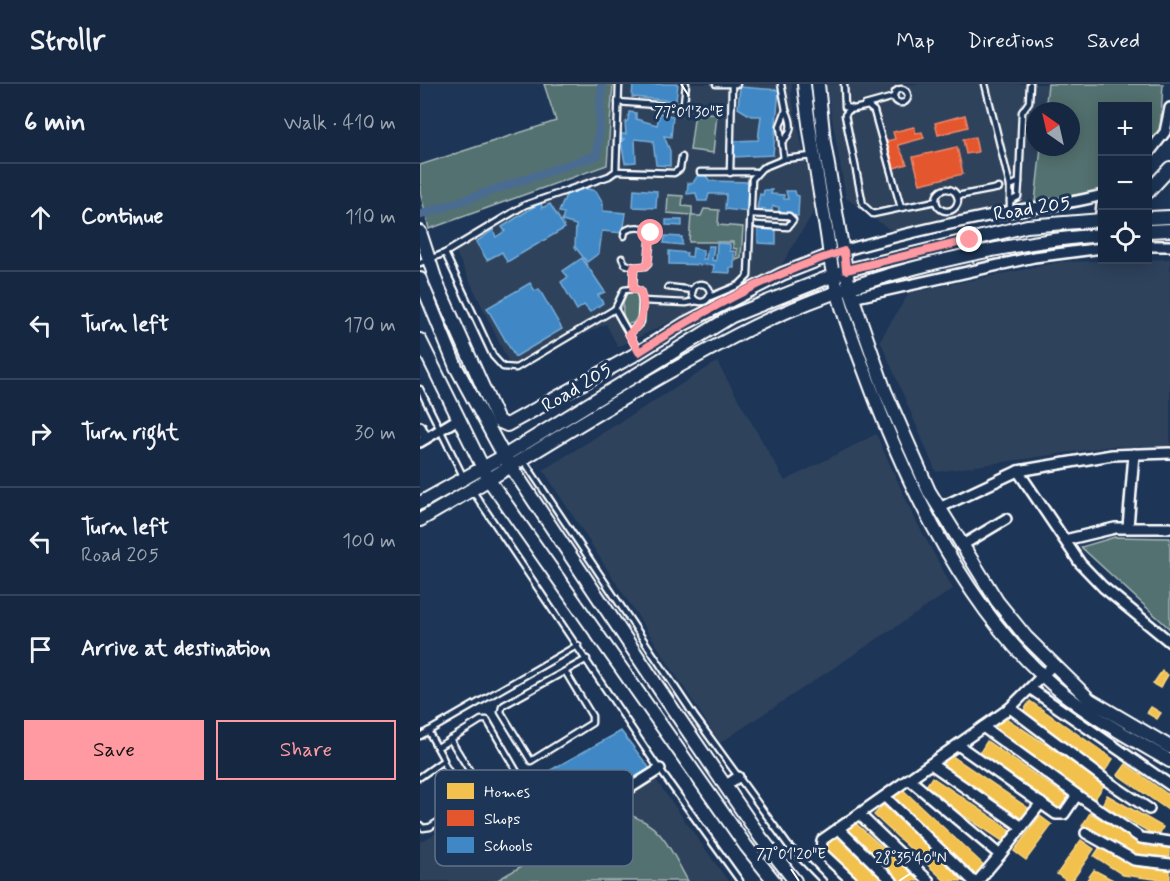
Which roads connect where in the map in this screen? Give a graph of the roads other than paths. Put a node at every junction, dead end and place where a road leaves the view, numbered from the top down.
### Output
1 (619, 84) edge
2 (686, 84) edge
3 (716, 84) edge
4 (781, 84) edge
5 (804, 84) edge
6 (818, 84) edge
7 (844, 84) edge
8 (986, 84) edge
9 (1030, 84) edge
10 (734, 85) edge
11 (894, 97) dead end
12 (618, 102) junction
13 (1170, 108) edge
14 (786, 110) junction
15 (784, 140) junction
16 (1152, 149) edge
17 (814, 156) junction
18 (682, 157) dead end
19 (784, 159) junction
20 (1170, 168) edge
21 (616, 171) junction
22 (700, 172) dead end
23 (730, 172) junction
24 (755, 172) junction
25 (1019, 182) junction
26 (1010, 186) junction
27 (999, 188) dead end
28 (1152, 188) edge
29 (957, 196) junction
30 (1098, 196) edge
31 (936, 201) junction
32 (1010, 201) junction
33 (901, 208) junction
34 (951, 210) junction
35 (1010, 212) junction
36 (751, 214) junction
37 (1170, 217) edge
38 (1152, 218) edge
39 (1098, 220) edge
40 (954, 224) junction
41 (758, 225) dead end
42 (1170, 230) edge
43 (1152, 231) edge
44 (420, 232) edge
45 (624, 236) dead end
46 (1098, 236) edge
47 (1152, 246) edge
48 (1170, 246) edge
49 (1098, 249) edge
50 (844, 251) junction
51 (445, 253) junction
52 (831, 255) junction
53 (622, 258) dead end
54 (424, 262) edge
55 (634, 267) junction
56 (846, 270) junction
57 (833, 275) junction
58 (420, 279) edge
59 (668, 287) dead end
60 (633, 289) junction
61 (693, 290) junction
62 (847, 292) junction
63 (710, 297) junction
64 (642, 301) junction
65 (697, 301) junction
66 (615, 309) junction
67 (629, 334) junction
68 (420, 340) edge
69 (639, 352) junction
70 (420, 389) edge
71 (458, 419) junction
72 (420, 427) edge
73 (439, 430) junction
74 (423, 440) edge
75 (1170, 453) edge
76 (1134, 454) junction
77 (504, 456) junction
78 (523, 460) junction
79 (482, 466) junction
80 (511, 467) junction
81 (1018, 471) junction
82 (464, 477) junction
83 (489, 480) junction
84 (472, 490) junction
85 (420, 503) edge
86 (939, 508) junction
87 (1006, 519) dead end
88 (420, 520) edge
89 (1128, 527) junction
90 (1170, 528) edge
91 (1065, 540) junction
92 (961, 546) junction
93 (1170, 642) edge
94 (578, 645) junction
95 (586, 659) junction
96 (1053, 664) junction
97 (565, 671) junction
98 (1043, 676) junction
99 (1031, 689) junction
100 (1010, 708) junction
101 (983, 727) junction
102 (428, 731) junction
103 (420, 736) edge
104 (450, 739) junction
105 (958, 745) junction
106 (438, 747) junction
107 (1170, 747) edge
108 (1170, 761) edge
109 (443, 762) junction
110 (931, 764) junction
111 (660, 769) junction
112 (448, 770) edge
113 (469, 770) edge
114 (516, 770) edge
115 (420, 777) edge
116 (738, 777) junction
117 (910, 780) junction
118 (1170, 785) edge
119 (633, 786) edge
120 (725, 786) junction
121 (1077, 795) junction
122 (885, 797) junction
123 (1041, 803) junction
124 (1149, 809) dead end
125 (860, 815) junction
126 (435, 823) edge
127 (420, 825) edge
128 (1022, 826) junction
129 (839, 829) junction
130 (1086, 833) dead end
131 (1170, 842) edge
132 (1000, 855) junction
133 (1170, 864) edge
134 (740, 881) edge
135 (774, 881) edge
136 (795, 881) edge
137 (823, 881) edge
138 (852, 881) edge
139 (892, 881) edge
140 (929, 881) edge
141 (973, 881) edge
142 (978, 881) edge

1 - 12 lane
2 - 12 lane
3 - 10 lane
4 - 14 lane
5 - 17 main road
6 - 50 main road
7 - 11 lane
8 - 26 lane
9 - 25 lane
10 - 23 lane
12 - 21 lane
13 - 16 street
14 - 15 lane
14 - 15 lane
15 - 19 lane
17 - 19 lane
17 - 52 main road
18 - 21 lane
19 - 24 lane
20 - 28 main road
21 - 51 lane
22 - 23 lane
23 - 24 lane
24 - 36 lane
25 - 26 lane
25 - 32 lane
26 - 32 lane
27 - 29 lane
29 - 31 lane
29 - 34 lane
30 - 35 street
31 - 33 lane
31 - 34 lane
32 - 35 lane
33 - 33 lane
34 - 40 lane
35 - 40 street
36 - 41 lane
36 - 63 lane
37 - 38 main road
39 - 56 main road, Road 205
40 - 50 street
42 - 43 main road
44 - 54 main road
45 - 55 lane
46 - 62 main road, Road 205
47 - 48 street
49 - 62 street
50 - 52 street
50 - 56 main road
51 - 54 lane
51 - 66 lane
52 - 57 main road
52 - 69 main road
53 - 55 lane
54 - 69 main road
55 - 60 lane
56 - 57 main road, Road 205
56 - 62 main road
57 - 62 main road
57 - 77 main road, Road 205
58 - 77 main road
59 - 61 lane
60 - 64 lane
60 - 66 lane
61 - 63 lane
61 - 65 lane
62 - 78 main road, Road 205
62 - 86 main road
62 - 98 main road
63 - 65 lane
64 - 65 lane
64 - 67 lane
66 - 67 lane
67 - 69 lane
68 - 71 main road
70 - 73 lane
71 - 73 street
71 - 79 main road
72 - 74 street
73 - 74 street
73 - 82 lane
75 - 76 street
76 - 81 street
76 - 89 street
77 - 79 main road, Road 205
77 - 80 main road
78 - 80 main road, Road 205
78 - 116 lane
79 - 82 main road, Road 205
79 - 83 main road
80 - 83 main road, Road 205
80 - 120 main road
81 - 86 street
81 - 91 street
82 - 84 lane
82 - 85 main road, Road 205
83 - 84 main road, Road 205
83 - 135 main road
84 - 88 main road, Road 205
84 - 94 lane
86 - 92 main road
87 - 92 street
89 - 90 street
89 - 91 street
91 - 93 street
92 - 96 main road
94 - 95 lane
94 - 102 lane
95 - 97 lane
95 - 111 lane
96 - 98 street
96 - 107 main road
97 - 97 lane
98 - 99 street
98 - 108 main road
99 - 100 street
99 - 118 street
100 - 101 street
100 - 124 street
101 - 105 street
101 - 121 street
102 - 103 lane
102 - 106 lane
104 - 106 lane
104 - 113 lane
104 - 114 lane
105 - 110 street
105 - 123 street
106 - 109 lane
109 - 112 lane
109 - 115 lane
110 - 117 street
110 - 128 street
111 - 119 street
111 - 134 lane
116 - 120 street
116 - 137 lane
117 - 122 street
117 - 132 street
120 - 136 main road
121 - 123 street
121 - 131 street
122 - 125 street
122 - 141 street
123 - 128 street
125 - 129 street
125 - 140 street
126 - 127 lane
128 - 132 street
129 - 138 street
129 - 139 street
130 - 133 street
132 - 142 street

